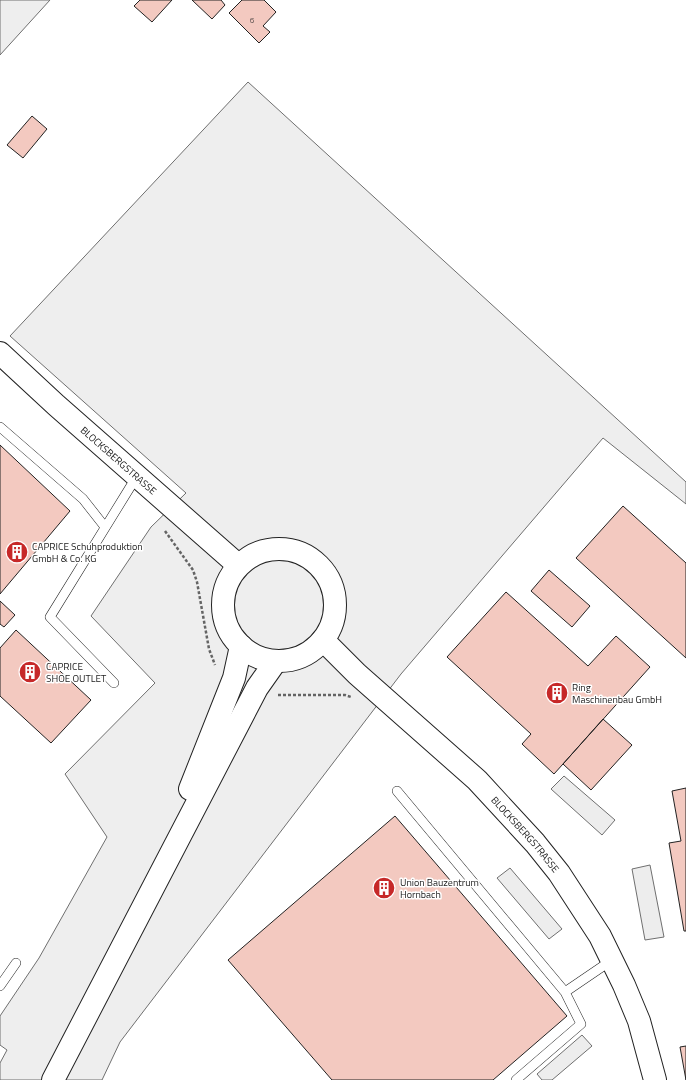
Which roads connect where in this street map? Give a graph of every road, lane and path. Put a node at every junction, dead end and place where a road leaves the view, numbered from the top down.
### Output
1 (0, 353) edge
2 (0, 427) edge
3 (137, 476) junction
4 (105, 527) junction
5 (164, 529) dead end
6 (238, 565) junction
7 (323, 640) junction
8 (241, 646) junction
9 (276, 661) junction
10 (234, 678) junction
11 (114, 683) dead end
12 (257, 688) junction
13 (356, 700) dead end
14 (397, 791) dead end
15 (148, 896) junction
16 (612, 960) junction
17 (16, 963) dead end
18 (0, 986) edge
19 (565, 992) junction
20 (53, 1080) edge
21 (516, 1080) edge
22 (655, 1080) edge

1 - 3 main road, BLOCKSBERGSTRASSE
2 - 4 lane
3 - 4 lane
3 - 6 main road, BLOCKSBERGSTRASSE
4 - 11 lane
5 - 10 path
6 - 7 main road
6 - 8 main road
7 - 9 main road
7 - 16 main road, BLOCKSBERGSTRASSE
8 - 9 main road
8 - 10 main road
9 - 12 main road
10 - 15 main road
12 - 13 path
12 - 15 main road
14 - 19 lane
15 - 20 main road
16 - 19 lane
16 - 22 main road, BLOCKSBERGSTRASSE
17 - 18 lane
19 - 21 lane

